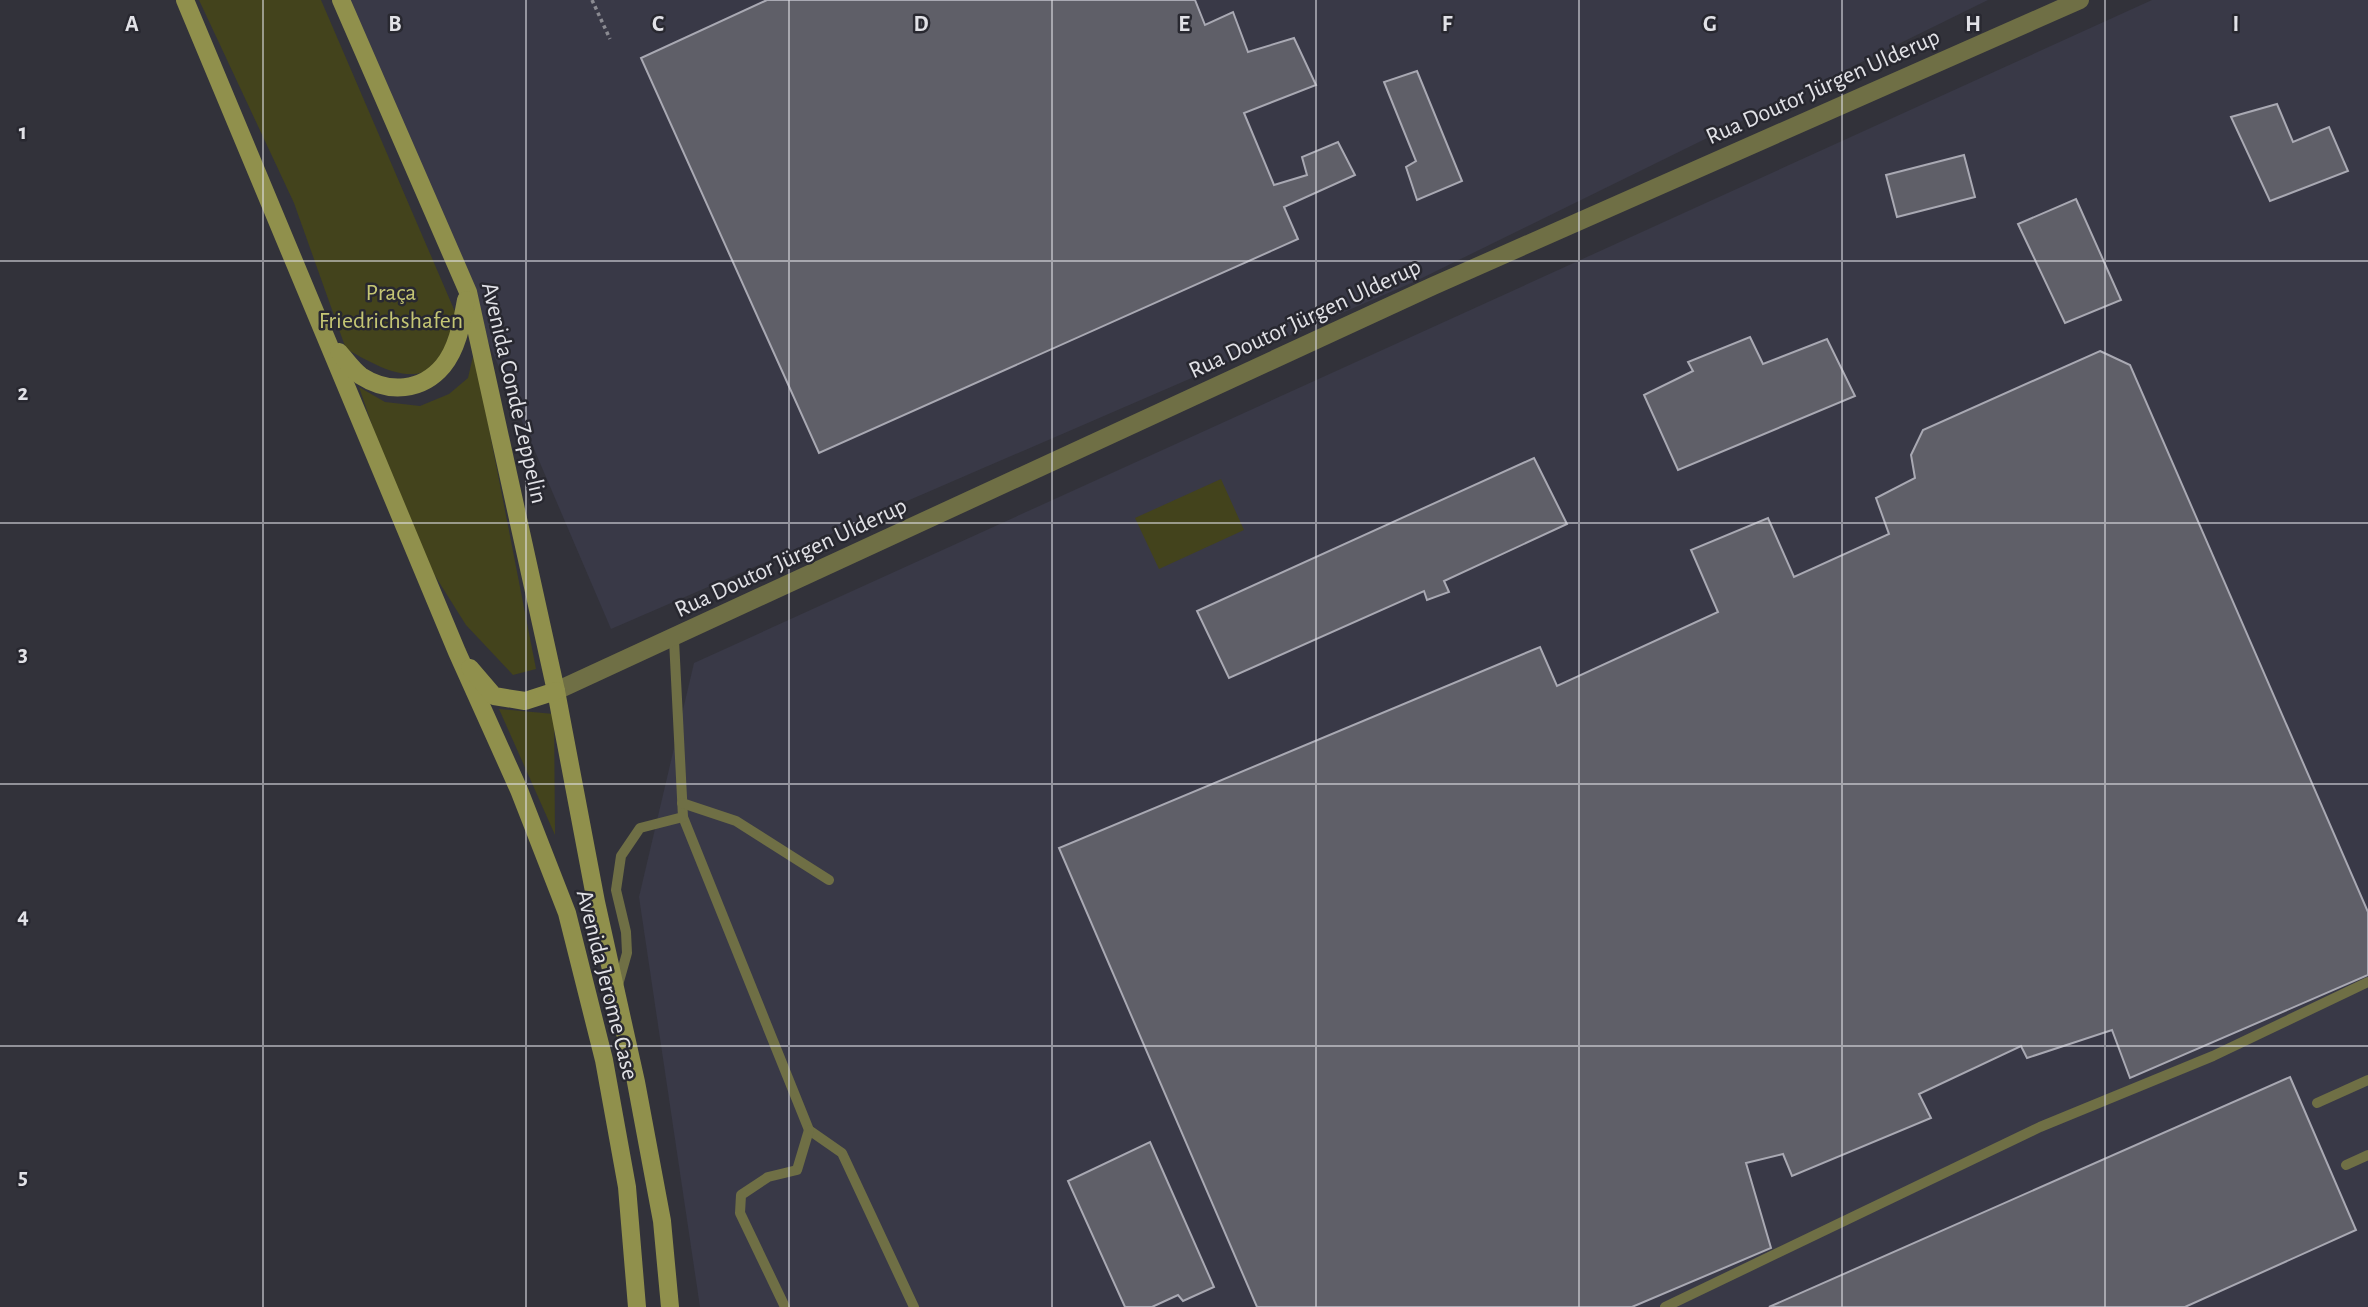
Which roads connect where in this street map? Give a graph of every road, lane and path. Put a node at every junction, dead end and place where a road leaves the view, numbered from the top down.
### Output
1 (185, 0) edge
2 (341, 0) edge
3 (592, 0) edge
4 (2080, 0) edge
5 (610, 39) dead end
6 (468, 292) junction
7 (329, 341) junction
8 (674, 640) junction
9 (457, 652) junction
10 (556, 691) junction
11 (682, 803) junction
12 (683, 817) junction
13 (829, 880) dead end
14 (2368, 982) edge
15 (617, 991) junction
16 (2368, 1080) edge
17 (2317, 1103) dead end
18 (809, 1130) junction
19 (2368, 1154) edge
20 (2346, 1165) dead end
21 (637, 1307) edge
22 (670, 1307) edge
23 (785, 1307) edge
24 (914, 1307) edge
25 (1665, 1307) edge

1 - 7 main road
2 - 6 main road, Avenida Conde Zeppelin
3 - 5 path
4 - 8 street, Rua Doutor Jürgen Ulderup
6 - 7 main road
6 - 10 main road, Avenida Conde Zeppelin
7 - 9 main road
8 - 10 street, Rua Doutor Jürgen Ulderup
8 - 11 lane
9 - 10 main road
9 - 21 main road, Avenida Jerome Case
10 - 15 main road, Avenida Jerome Case
11 - 12 lane
11 - 13 lane
12 - 15 lane
12 - 18 lane
14 - 25 lane
15 - 22 main road, Avenida Jerome Case
16 - 17 lane
18 - 23 lane
18 - 24 lane
19 - 20 lane

